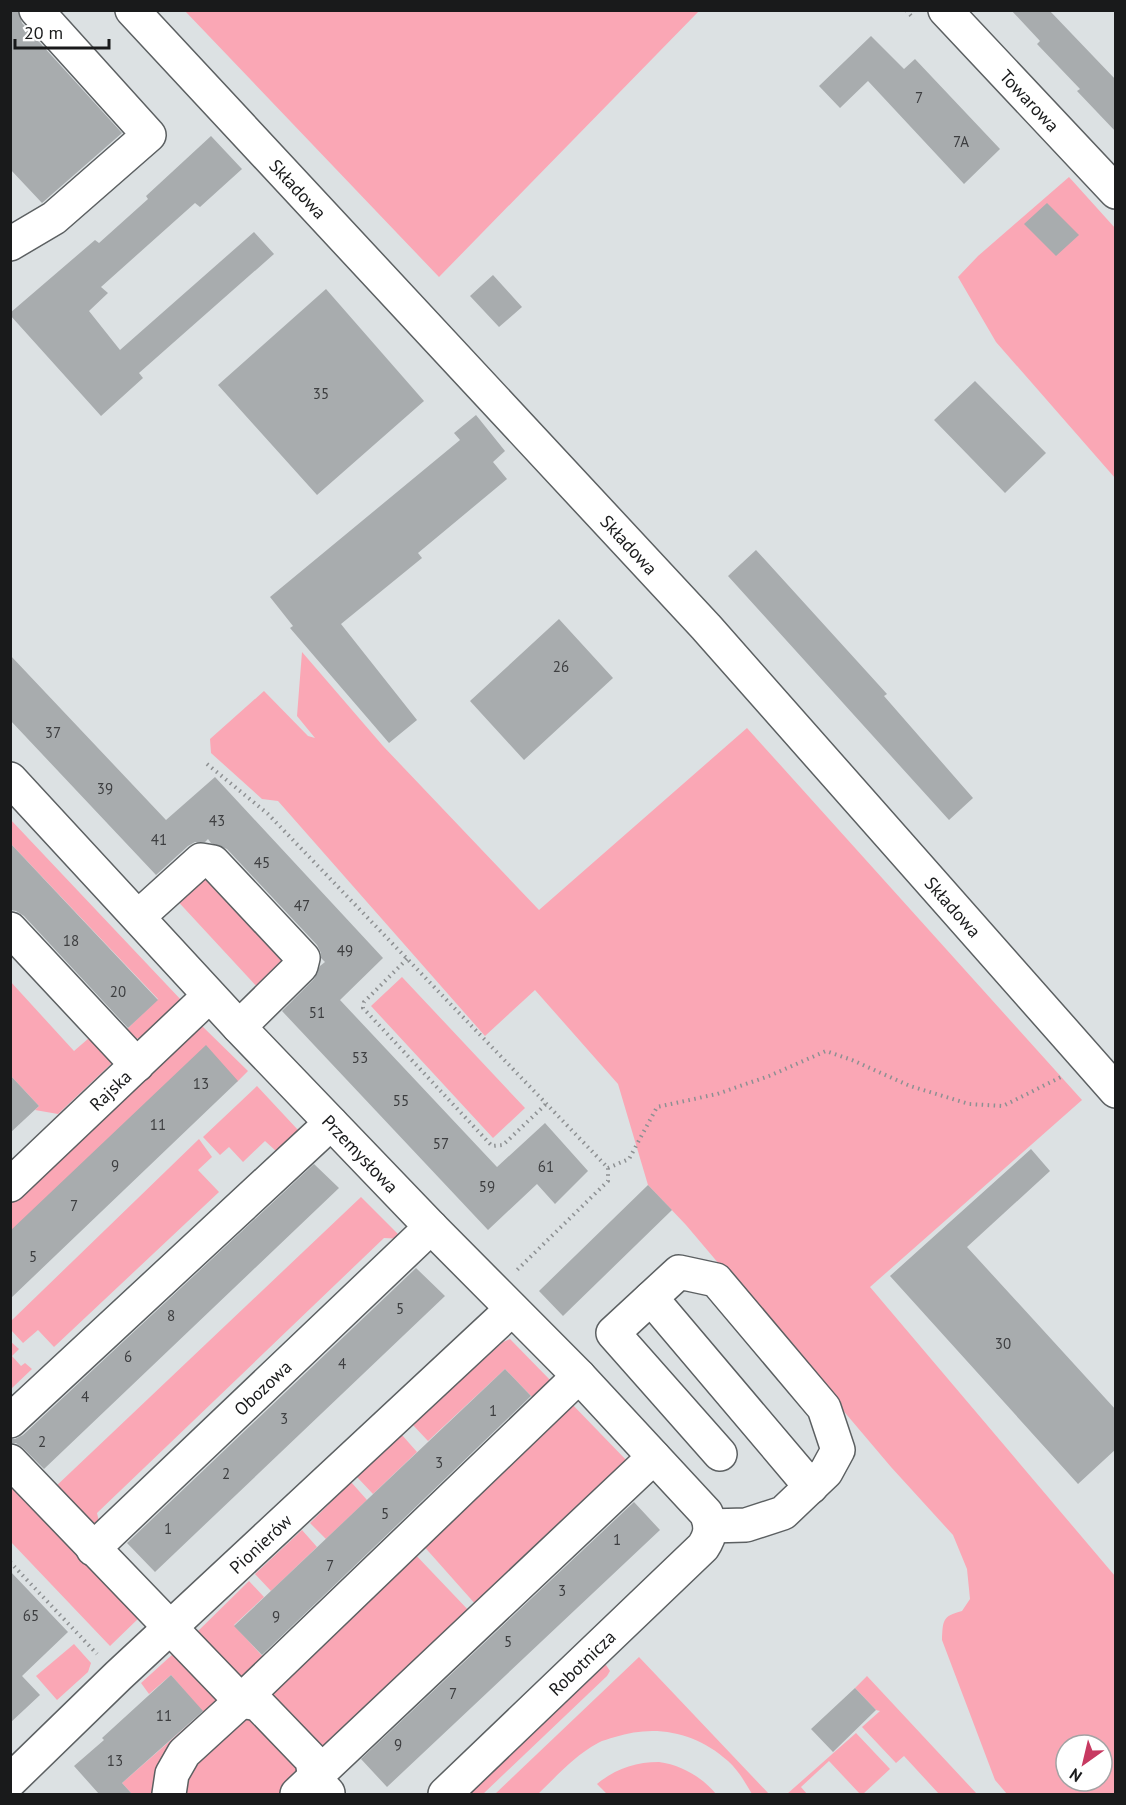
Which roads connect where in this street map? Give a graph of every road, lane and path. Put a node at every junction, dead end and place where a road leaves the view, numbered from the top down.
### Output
1 (36, 10) edge
2 (132, 10) edge
3 (945, 10) edge
4 (1116, 192) edge
5 (10, 244) edge
6 (207, 764) dead end
7 (10, 779) edge
8 (138, 917) junction
9 (10, 929) edge
10 (407, 959) junction
11 (209, 996) junction
12 (239, 1027) junction
13 (137, 1065) junction
14 (1063, 1076) dead end
15 (1116, 1091) edge
16 (546, 1104) junction
17 (331, 1123) junction
18 (608, 1168) junction
19 (10, 1185) edge
20 (431, 1227) junction
21 (651, 1298) junction
22 (503, 1300) junction
23 (579, 1376) junction
24 (10, 1421) edge
25 (720, 1454) dead end
26 (654, 1457) junction
27 (10, 1461) edge
28 (811, 1487) junction
29 (710, 1526) junction
30 (93, 1549) junction
31 (10, 1562) edge
32 (171, 1628) junction
33 (118, 1676) junction
34 (241, 1701) junction
35 (10, 1781) edge
36 (314, 1789) edge
37 (169, 1794) edge
38 (445, 1794) edge

1 - 5 street
2 - 15 street, Składowa
3 - 4 street, Towarowa
6 - 10 path
7 - 8 street, Przemysłowa
8 - 11 street, Przemysłowa
8 - 12 street
9 - 13 street
10 - 16 path
10 - 16 path
11 - 12 street, Przemysłowa
11 - 13 street, Rajska
12 - 17 street, Przemysłowa
13 - 19 street, Rajska
14 - 18 path
16 - 18 path
17 - 20 street, Przemysłowa
17 - 24 street
18 - 22 path
20 - 22 street, Przemysłowa
20 - 30 street, Obozowa
21 - 25 street
21 - 28 street
21 - 28 street
22 - 23 street, Przemysłowa
22 - 32 street, Pionierów
23 - 26 street, Przemysłowa
23 - 34 street
26 - 29 street, Przemysłowa
26 - 36 street
27 - 30 street
28 - 29 street
29 - 38 street, Robotnicza
30 - 32 street
31 - 33 path
32 - 33 street, Pionierów
32 - 34 street
33 - 35 street, Pionierów
34 - 36 street
34 - 37 street

